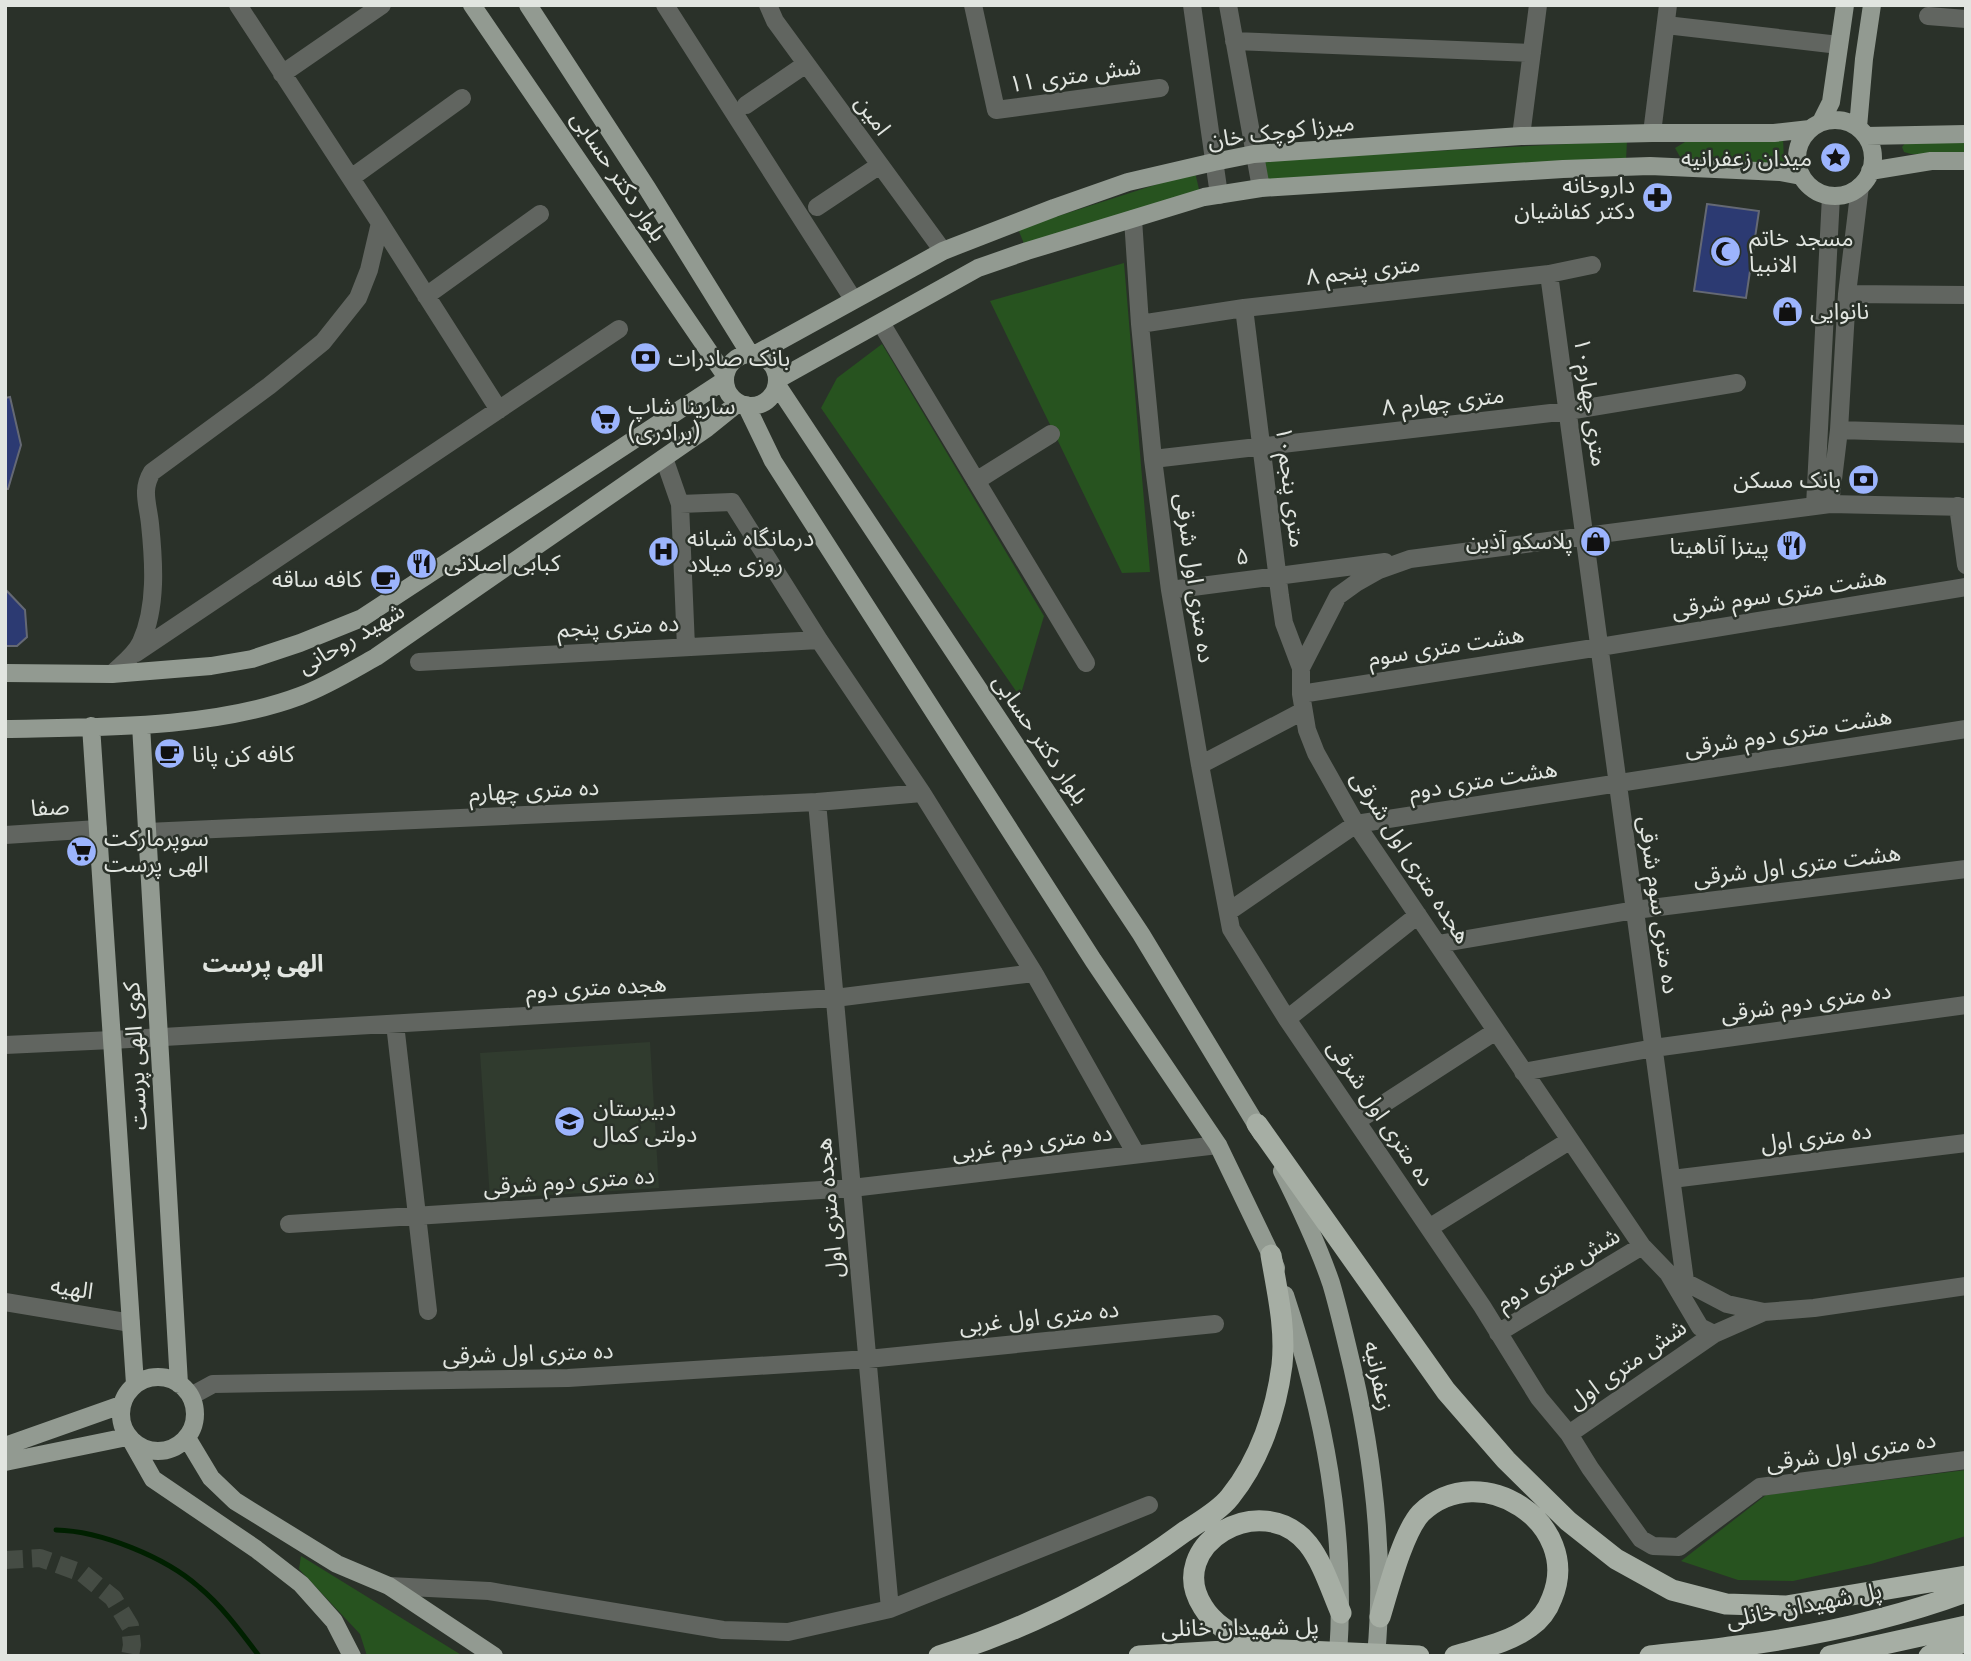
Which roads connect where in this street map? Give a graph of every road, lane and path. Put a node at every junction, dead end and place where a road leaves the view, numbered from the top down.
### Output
1 (238, 5) edge
2 (382, 5) edge
3 (472, 5) edge
4 (528, 5) edge
5 (768, 5) edge
6 (973, 5) edge
7 (1192, 5) edge
8 (1228, 5) edge
9 (1538, 5) edge
10 (1668, 5) edge
11 (1845, 5) edge
12 (1872, 5) edge
13 (668, 6) edge
14 (1928, 16) dead end
15 (1966, 19) edge
16 (1666, 25) junction
17 (1234, 41) junction
18 (1839, 45) junction
19 (1532, 53) junction
20 (806, 64) junction
21 (282, 74) junction
22 (1160, 88) dead end
23 (462, 97) dead end
24 (746, 105) dead end
25 (1815, 126) junction
26 (1862, 132) junction
27 (1653, 133) junction
28 (1966, 134) edge
29 (1521, 136) junction
30 (1254, 155) junction
31 (1214, 162) junction
32 (1966, 162) edge
33 (880, 165) junction
34 (1870, 171) junction
35 (1801, 176) junction
36 (351, 178) junction
37 (1860, 186) junction
38 (1261, 188) junction
39 (1219, 194) junction
40 (1831, 196) junction
41 (817, 207) dead end
42 (540, 214) dead end
43 (1133, 219) junction
44 (380, 223) junction
45 (1013, 224) junction
46 (964, 243) junction
47 (943, 251) junction
48 (1024, 252) junction
49 (1592, 265) dead end
50 (978, 268) junction
51 (1549, 274) junction
52 (1847, 293) junction
53 (1966, 295) edge
54 (426, 296) junction
55 (853, 299) junction
56 (1244, 309) junction
57 (881, 323) junction
58 (1140, 324) junction
59 (619, 329) dead end
60 (753, 354) junction
61 (725, 377) junction
62 (777, 382) junction
63 (1737, 383) dead end
64 (742, 404) junction
65 (499, 410) junction
66 (1568, 411) junction
67 (1839, 430) junction
68 (1051, 434) dead end
69 (1966, 434) edge
70 (1262, 446) junction
71 (664, 458) junction
72 (1153, 459) junction
73 (976, 481) junction
74 (680, 504) junction
75 (1823, 505) junction
76 (1962, 506) edge
77 (1585, 536) junction
78 (1410, 559) junction
79 (1966, 565) edge
80 (1278, 576) junction
81 (1966, 587) edge
82 (1170, 590) junction
83 (819, 640) junction
84 (686, 647) junction
85 (1600, 647) junction
86 (131, 657) junction
87 (419, 662) dead end
88 (1086, 663) dead end
89 (1301, 668) junction
90 (5, 673) edge
91 (112, 674) junction
92 (1302, 703) junction
93 (141, 724) junction
94 (92, 726) junction
95 (5, 729) edge
96 (1966, 729) edge
97 (1200, 765) junction
98 (1618, 783) junction
99 (922, 793) junction
100 (817, 802) junction
101 (1356, 824) junction
102 (98, 829) junction
103 (147, 832) junction
104 (5, 835) edge
105 (1966, 869) edge
106 (1635, 910) junction
107 (1228, 912) junction
108 (1418, 915) junction
109 (1438, 944) junction
110 (1034, 973) junction
111 (835, 998) junction
112 (1966, 1005) edge
113 (1287, 1019) junction
114 (396, 1024) junction
115 (1496, 1031) junction
116 (159, 1037) junction
117 (112, 1040) junction
118 (5, 1045) edge
119 (1654, 1048) junction
120 (1523, 1072) junction
121 (1357, 1121) junction
122 (1257, 1124) junction
123 (1569, 1141) junction
124 (1966, 1143) edge
125 (1218, 1145) junction
126 (1136, 1154) junction
127 (1672, 1180) junction
128 (852, 1188) junction
129 (417, 1215) junction
130 (289, 1224) dead end
131 (1429, 1228) junction
132 (1643, 1246) junction
133 (1271, 1255) junction
134 (1668, 1273) junction
135 (1685, 1281) junction
136 (1966, 1286) edge
137 (5, 1302) edge
138 (428, 1311) dead end
139 (1764, 1312) junction
140 (131, 1323) junction
141 (1215, 1324) dead end
142 (1498, 1333) junction
143 (1714, 1334) junction
144 (868, 1359) junction
145 (135, 1384) junction
146 (185, 1390) junction
147 (121, 1405) junction
148 (1569, 1434) junction
149 (187, 1438) junction
150 (129, 1439) junction
151 (5, 1446) edge
152 (1966, 1460) edge
153 (5, 1462) edge
154 (1149, 1505) dead end
155 (1966, 1576) edge
156 (389, 1586) junction
157 (1966, 1592) edge
158 (890, 1609) junction
159 (1341, 1613) junction
160 (1380, 1617) junction
161 (1966, 1626) edge
162 (1966, 1641) edge
163 (1258, 1648) junction
164 (352, 1656) edge
165 (494, 1656) edge
166 (939, 1656) edge
167 (1139, 1656) edge
168 (1338, 1656) edge
169 (1376, 1656) edge
170 (1419, 1656) edge
171 (1425, 1656) edge
172 (1455, 1656) edge
173 (1650, 1656) edge
174 (1830, 1656) edge
175 (1929, 1656) edge

1 - 21 street
2 - 21 street
3 - 61 main road, بلوار دکتر حسابی
4 - 60 main road, بلوار دکتر حسابی
5 - 20 street, امین
6 - 22 street, شش متری ۱۱
7 - 31 street
8 - 17 street
9 - 19 street
10 - 16 street
11 - 18 main road
12 - 26 main road
13 - 55 street
14 - 15 street
16 - 18 street
16 - 27 street
17 - 19 street
17 - 30 street
18 - 25 main road
19 - 29 street
20 - 24 street
20 - 33 street, امین
21 - 36 street
23 - 36 street
25 - 26 main road
25 - 27 main road, میرزا کوچک خان
25 - 35 main road
26 - 28 main road
26 - 34 main road
27 - 29 main road, میرزا کوچک خان
29 - 30 main road, میرزا کوچک خان
30 - 31 main road, میرزا کوچک خان
30 - 38 street
31 - 39 street
31 - 45 main road, میرزا کوچک خان
32 - 34 main road
33 - 41 street
33 - 47 street, امین
34 - 37 main road
35 - 38 main road
35 - 40 main road
36 - 44 street
37 - 40 main road
37 - 52 street
38 - 39 main road
39 - 43 main road
40 - 75 street
42 - 54 street
43 - 48 main road
43 - 58 street, ده متری اول شرقی
44 - 54 street
44 - 86 street
45 - 46 main road, میرزا کوچک خان
45 - 48 main road
46 - 47 main road, میرزا کوچک خان
46 - 50 main road
47 - 55 main road, میرزا کوچک خان
48 - 50 main road
49 - 51 street, ۸ متری پنجم
50 - 57 main road
51 - 56 street, ۸ متری پنجم
51 - 66 street, ۱۰متری چهارم
52 - 53 street
52 - 67 street
54 - 65 street
55 - 60 main road, میرزا کوچک خان
56 - 58 street, ۸ متری پنجم
56 - 70 street, ۱۰متری پنجم
57 - 62 main road
57 - 73 street
58 - 72 street, ده متری اول شرقی
59 - 65 street
60 - 61 main road
60 - 62 main road
61 - 64 main road
61 - 91 main road, شهید روحانی
62 - 64 main road
62 - 122 main road, بلوار دکتر حسابی
63 - 66 street, ۸ متری چهارم
64 - 71 main road, شهید روحانی
64 - 125 main road
65 - 86 street
66 - 70 street, ۸ متری چهارم
66 - 77 street, ۱۰متری چهارم
67 - 69 street
67 - 75 street
68 - 73 street
70 - 72 street, ۸ متری چهارم
70 - 80 street, ۱۰متری پنجم
71 - 74 street
71 - 93 main road, شهید روحانی
72 - 82 street, ده متری اول شرقی
73 - 88 street
74 - 83 street
74 - 84 street
75 - 76 street, هجده متری اول شرقی
75 - 77 street, هجده متری اول شرقی
76 - 79 street
77 - 78 street, هجده متری اول شرقی
77 - 85 street, ده متری سوم شرقی
78 - 80 street, ۵
78 - 89 street, هجده متری اول شرقی
80 - 82 street, ۵
80 - 89 street, ۱۰متری پنجم
81 - 85 street, هشت متری سوم شرقی
82 - 97 street, ده متری اول شرقی
83 - 84 street, ده متری پنجم
83 - 99 street
84 - 87 street, ده متری پنجم
85 - 92 street, هشت متری سوم
85 - 98 street, ده متری سوم شرقی
86 - 91 street
89 - 92 street, هجده متری اول شرقی
90 - 91 main road, شهید روحانی
92 - 97 street, هشت متری سوم
92 - 101 street, هجده متری اول شرقی
93 - 94 main road, شهید روحانی
93 - 103 main road, کوی الهی پرست
94 - 95 main road, شهید روحانی
94 - 102 main road, کوی الهی پرست
96 - 98 street, هشت متری دوم شرقی
97 - 107 street, ده متری اول شرقی
98 - 101 street, هشت متری دوم
98 - 106 street, ده متری سوم شرقی
99 - 100 street, ده متری چهارم
99 - 110 street
100 - 103 street, ده متری چهارم
100 - 111 street, هجده متری اول
101 - 107 street
101 - 108 street, هجده متری اول شرقی
102 - 104 street, صفا
102 - 117 main road, کوی الهی پرست
103 - 116 main road, کوی الهی پرست
105 - 106 street, هشت متری اول شرقی
106 - 109 street, هشت متری اول شرقی
106 - 119 street, ده متری سوم شرقی
107 - 113 street, ده متری اول شرقی
108 - 109 street, هجده متری اول شرقی
108 - 113 street
109 - 115 street, هجده متری اول شرقی
110 - 111 street, هجده متری دوم
110 - 126 street
111 - 114 street, هجده متری دوم
111 - 128 street, هجده متری اول
112 - 119 street, ده متری دوم شرقی
113 - 121 street, ده متری اول شرقی
114 - 116 street, هجده متری دوم
114 - 129 street
115 - 120 street, هجده متری اول شرقی
115 - 121 street
116 - 117 street, هجده متری دوم
116 - 146 main road, کوی الهی پرست
117 - 118 street, هجده متری دوم
117 - 140 main road, کوی الهی پرست
119 - 120 street, ده متری دوم شرقی
119 - 127 street, ده متری سوم شرقی
120 - 123 street, هجده متری اول شرقی
121 - 131 street, ده متری اول شرقی
122 - 155 highway
122 - 160 main road, زعفرانیه
123 - 131 street
123 - 132 street, هجده متری اول شرقی
124 - 127 street, ده متری اول
125 - 126 street, ده متری دوم غربی
125 - 133 main road
126 - 128 street, ده متری دوم غربی
127 - 135 street, ده متری سوم شرقی
128 - 129 street, ده متری دوم شرقی
128 - 144 street, هجده متری اول
129 - 130 street, ده متری دوم شرقی
129 - 138 street
131 - 142 street, ده متری اول شرقی
132 - 134 street, هجده متری اول شرقی
132 - 142 street, شش متری دوم
133 - 159 main road
133 - 166 highway
134 - 135 street, هجده متری اول شرقی
134 - 143 street
135 - 139 street, هجده متری اول شرقی
136 - 139 street, هجده متری اول شرقی
137 - 140 street, الهیه
139 - 143 street, شش متری اول
140 - 145 main road, کوی الهی پرست
141 - 144 street, ده متری اول غربی
142 - 148 street, ده متری اول شرقی
143 - 148 street, شش متری اول
144 - 146 street, ده متری اول شرقی
144 - 158 street, هجده متری اول
145 - 146 main road
145 - 147 main road
146 - 149 main road
147 - 150 main road
147 - 151 main road
148 - 152 street, ده متری اول شرقی
149 - 150 main road
149 - 156 main road
150 - 153 main road
150 - 164 main road
154 - 158 street
156 - 158 street
156 - 165 main road
157 - 173 highway, پل شهیدان خانلی
159 - 163 highway
159 - 168 main road
160 - 169 main road, زعفرانیه
160 - 172 highway
161 - 174 highway
162 - 175 highway
163 - 167 highway, پل شهیدان خانلی
163 - 170 highway, پل شهیدان خانلی, bridge
170 - 171 highway, پل شهیدان خانلی

